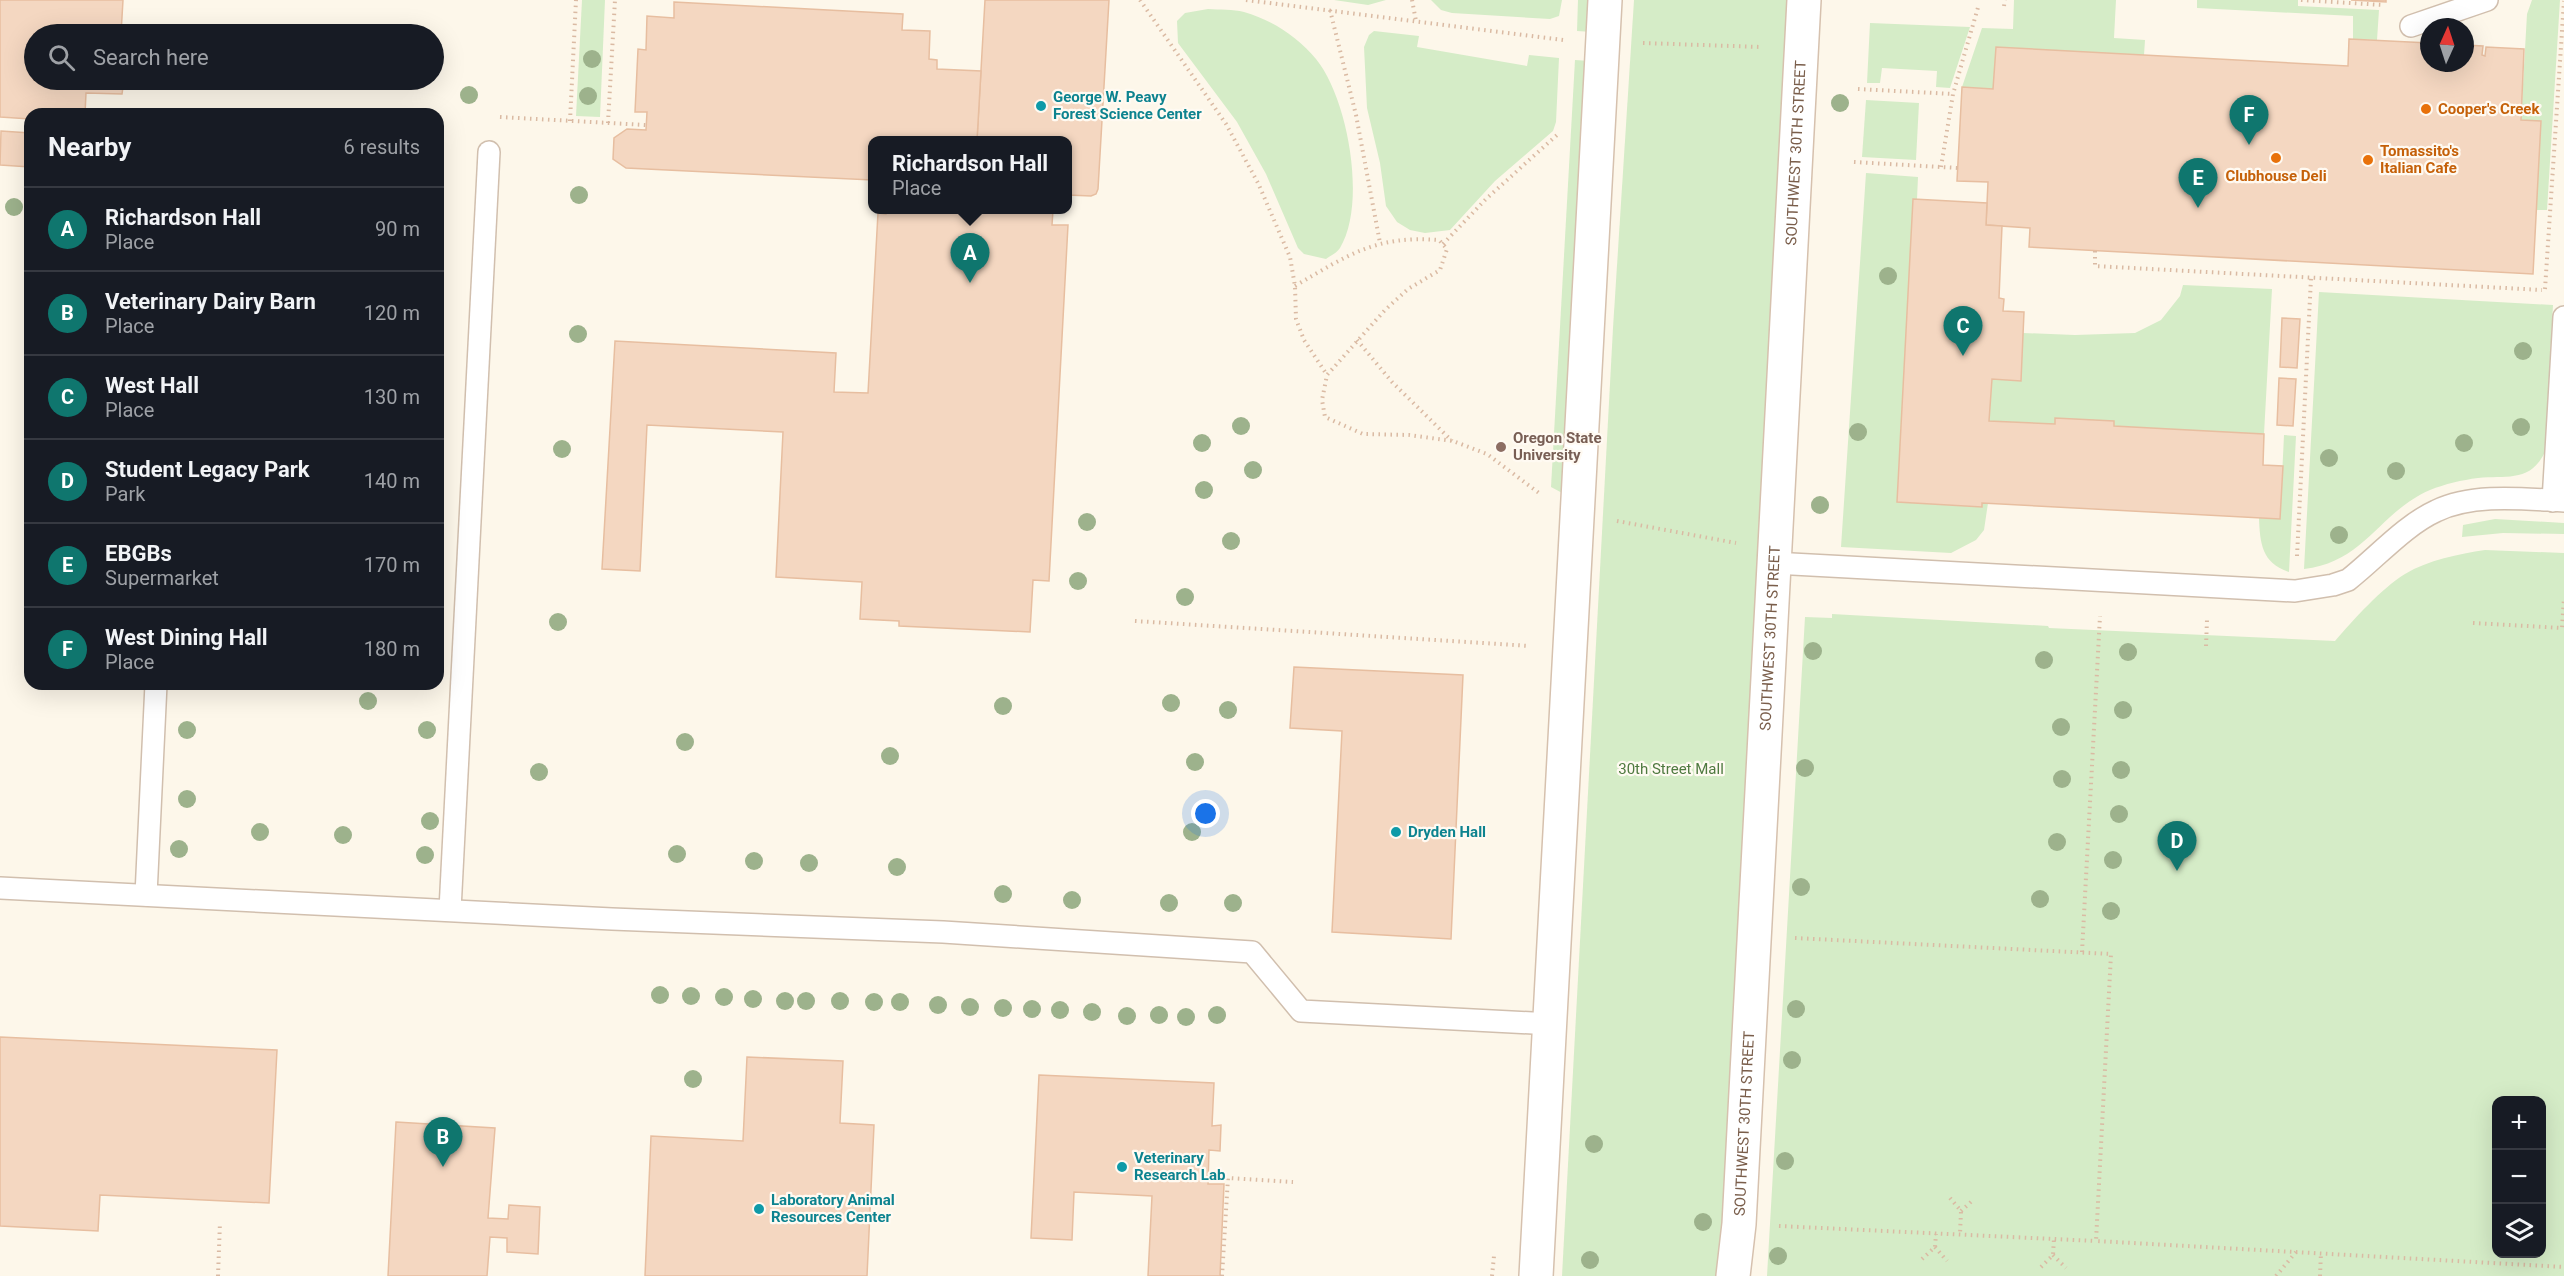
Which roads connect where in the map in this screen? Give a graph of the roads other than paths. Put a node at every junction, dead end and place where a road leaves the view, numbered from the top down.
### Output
1 (1605, 0) edge
2 (1804, 0) edge
3 (2487, 0) edge
4 (2411, 26) dead end
5 (489, 152) dead end
6 (2564, 317) edge
7 (2559, 501) edge
8 (1775, 554) junction
9 (156, 690) edge
10 (0, 888) edge
11 (146, 895) junction
12 (450, 910) junction
13 (1551, 1024) junction
14 (1536, 1276) edge
15 (1733, 1276) edge

1 - 13 street
2 - 8 street, SOUTHWEST 30TH STREET
3 - 4 lane
5 - 12 lane
6 - 7 lane
7 - 8 lane
8 - 15 street, SOUTHWEST 30TH STREET
9 - 11 lane
10 - 11 lane
11 - 12 lane
12 - 13 lane
13 - 14 street

